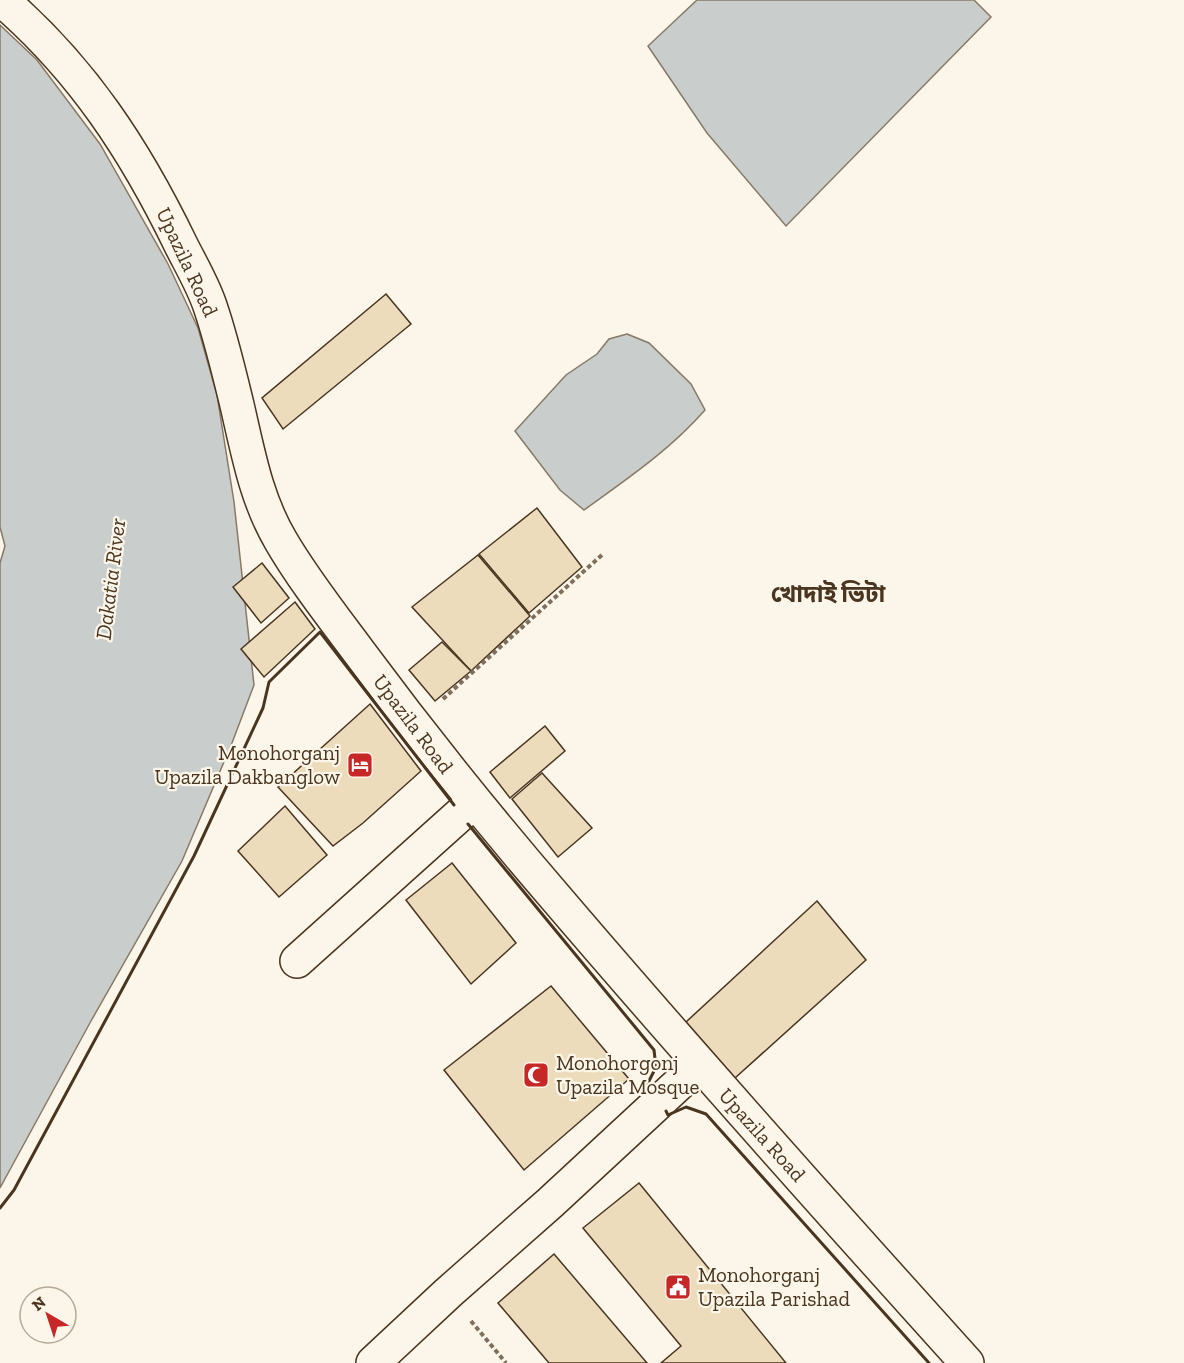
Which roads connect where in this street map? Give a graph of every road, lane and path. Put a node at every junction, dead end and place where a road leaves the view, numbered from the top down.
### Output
1 (2, 0) edge
2 (604, 553) dead end
3 (412, 724) junction
4 (474, 802) junction
5 (297, 961) dead end
6 (699, 1065) junction
7 (448, 1293) junction
8 (373, 1363) edge
9 (506, 1363) edge
10 (967, 1363) edge

1 - 3 street, Upazila Road
2 - 3 path
3 - 4 street, Upazila Road
4 - 5 street
4 - 6 street, Upazila Road
6 - 7 street
6 - 10 street, Upazila Road
7 - 8 street
7 - 9 path

